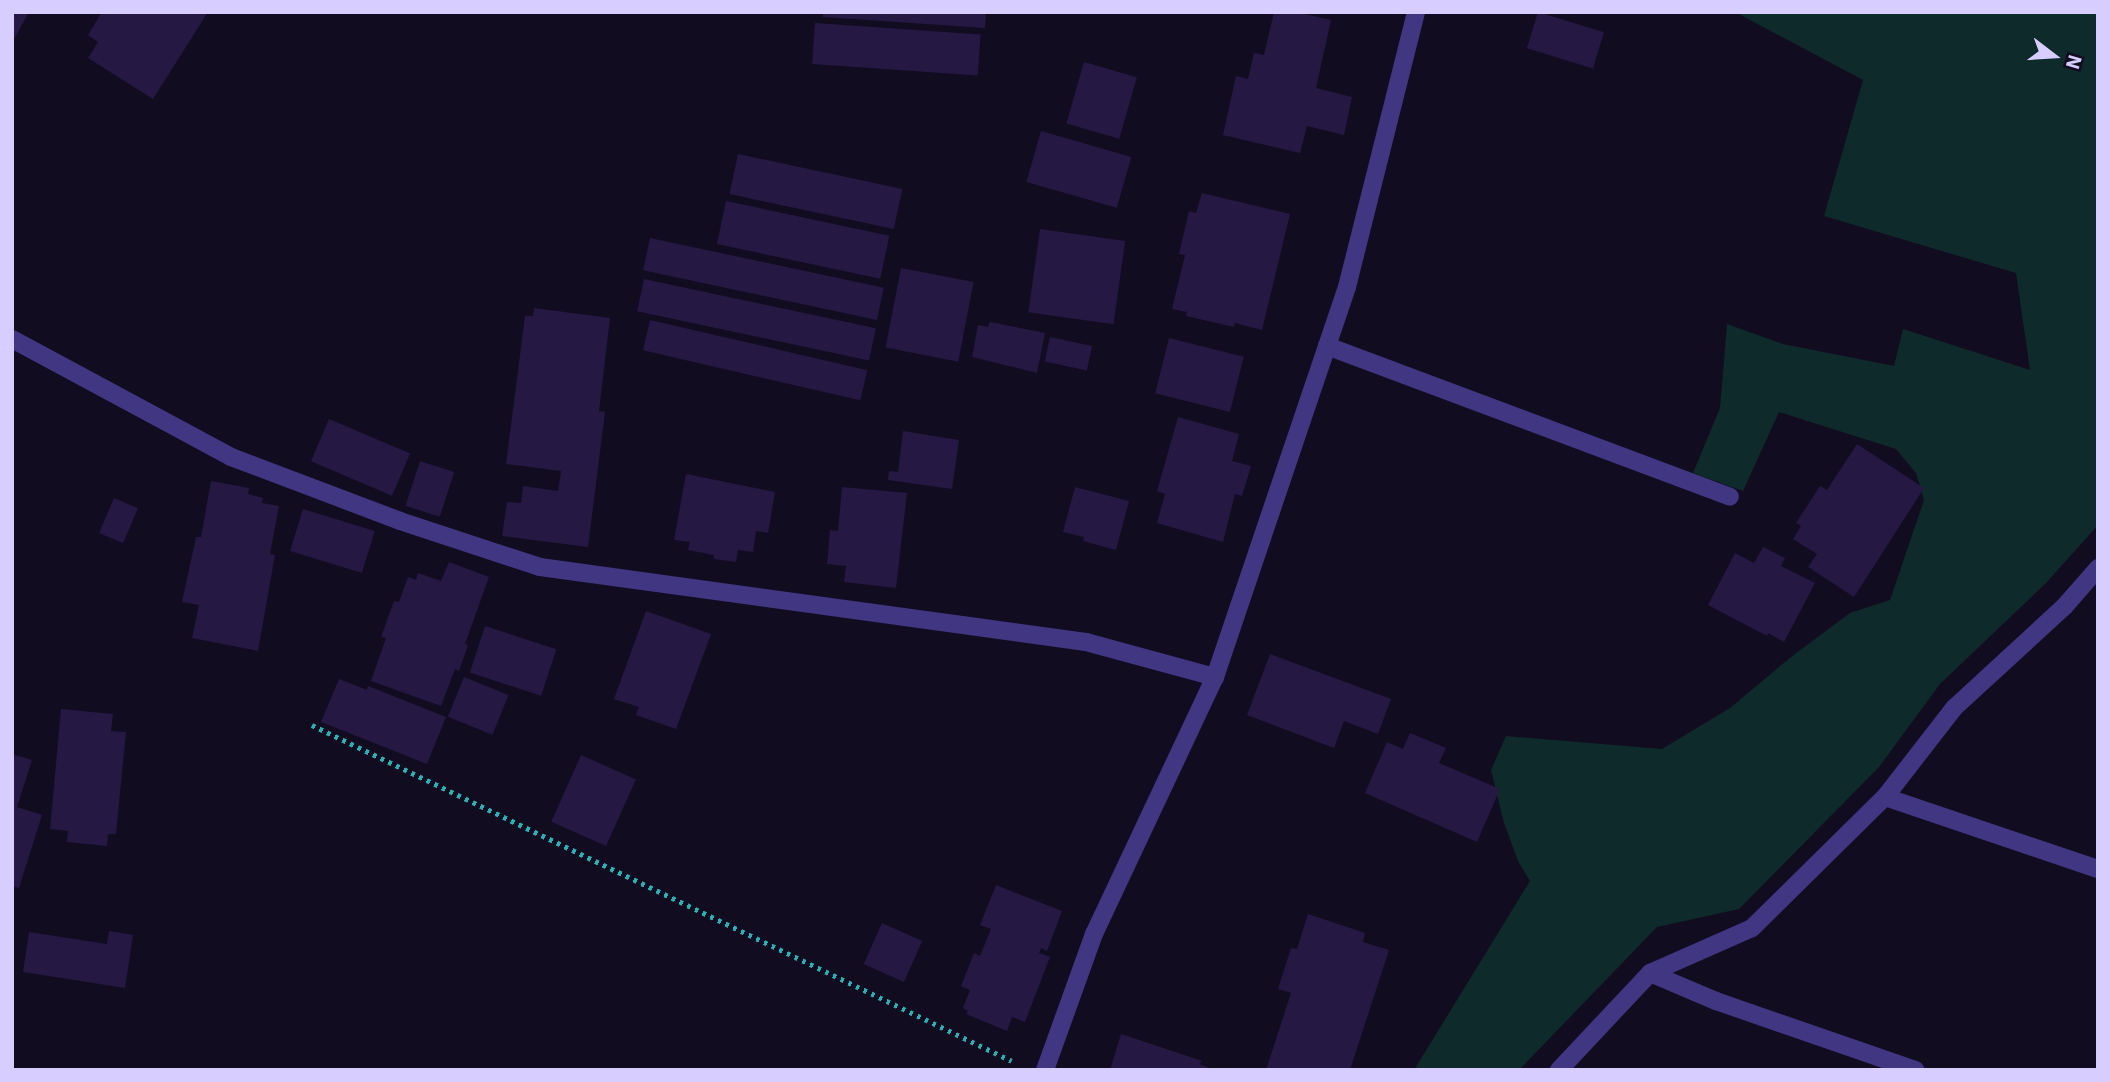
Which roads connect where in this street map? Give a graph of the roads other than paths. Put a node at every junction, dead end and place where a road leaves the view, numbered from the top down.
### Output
1 (1416, 12) edge
2 (12, 339) edge
3 (1327, 346) junction
4 (1730, 497) dead end
5 (2098, 568) edge
6 (1215, 677) junction
7 (1885, 797) junction
8 (2098, 869) edge
9 (1650, 973) junction
10 (1045, 1070) edge
11 (1559, 1070) edge
12 (1915, 1070) edge

1 - 3 street
2 - 6 street
3 - 4 street
3 - 6 street
5 - 7 street
6 - 10 street
7 - 8 street
7 - 9 street
9 - 11 street
9 - 12 street

